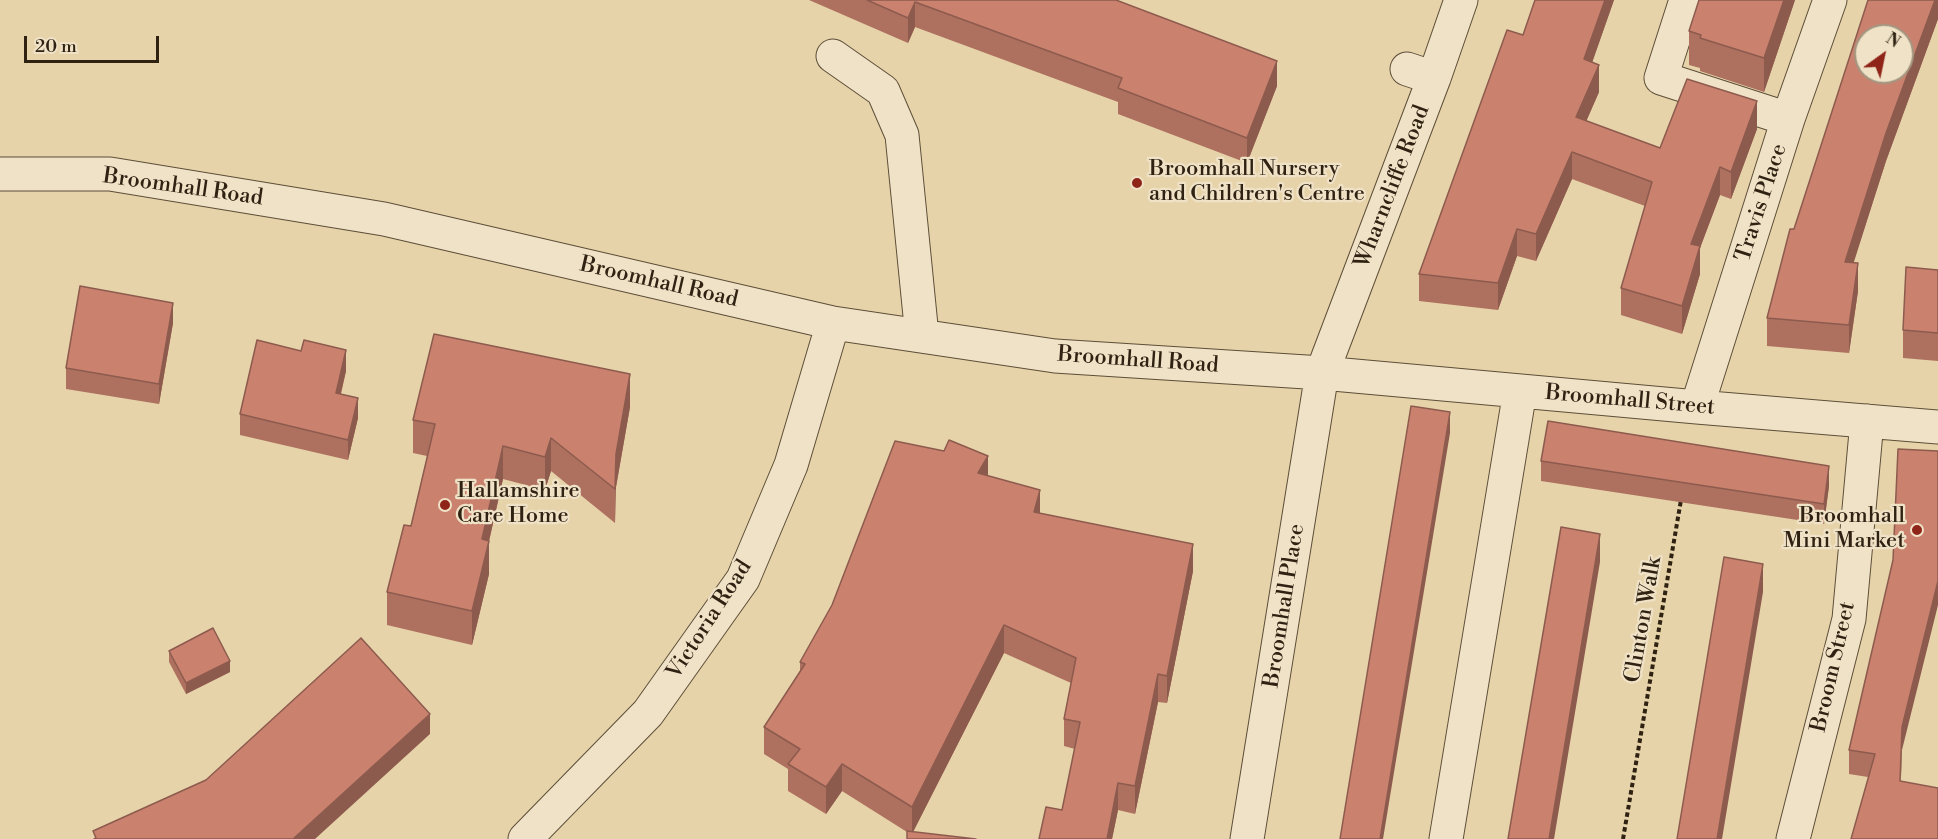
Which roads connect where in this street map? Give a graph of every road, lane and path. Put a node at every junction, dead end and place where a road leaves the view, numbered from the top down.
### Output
1 (1686, 0) edge
2 (1830, 0) edge
3 (1459, 1) edge
4 (833, 56) dead end
5 (1788, 119) junction
6 (0, 174) edge
7 (833, 323) junction
8 (922, 336) junction
9 (1322, 373) junction
10 (1520, 391) junction
11 (1697, 407) junction
12 (1867, 421) junction
13 (1938, 427) edge
14 (1683, 489) edge
15 (525, 839) edge
16 (1247, 839) edge
17 (1446, 839) edge
18 (1623, 839) edge
19 (1793, 839) edge

1 - 5 street
2 - 5 street, Travis Place
3 - 9 street, Wharncliffe Road
4 - 8 street
5 - 11 street, Travis Place
6 - 7 street, Broomhall Road
7 - 8 street, Broomhall Road
7 - 15 street, Victoria Road
8 - 9 street, Broomhall Road
9 - 10 street, Broomhall Street
9 - 16 street, Broomhall Place
10 - 11 street, Broomhall Street
10 - 17 street
11 - 12 street, Broomhall Street
12 - 13 street, Broomhall Street
12 - 19 street, Broom Street
14 - 18 path, Clinton Walk

